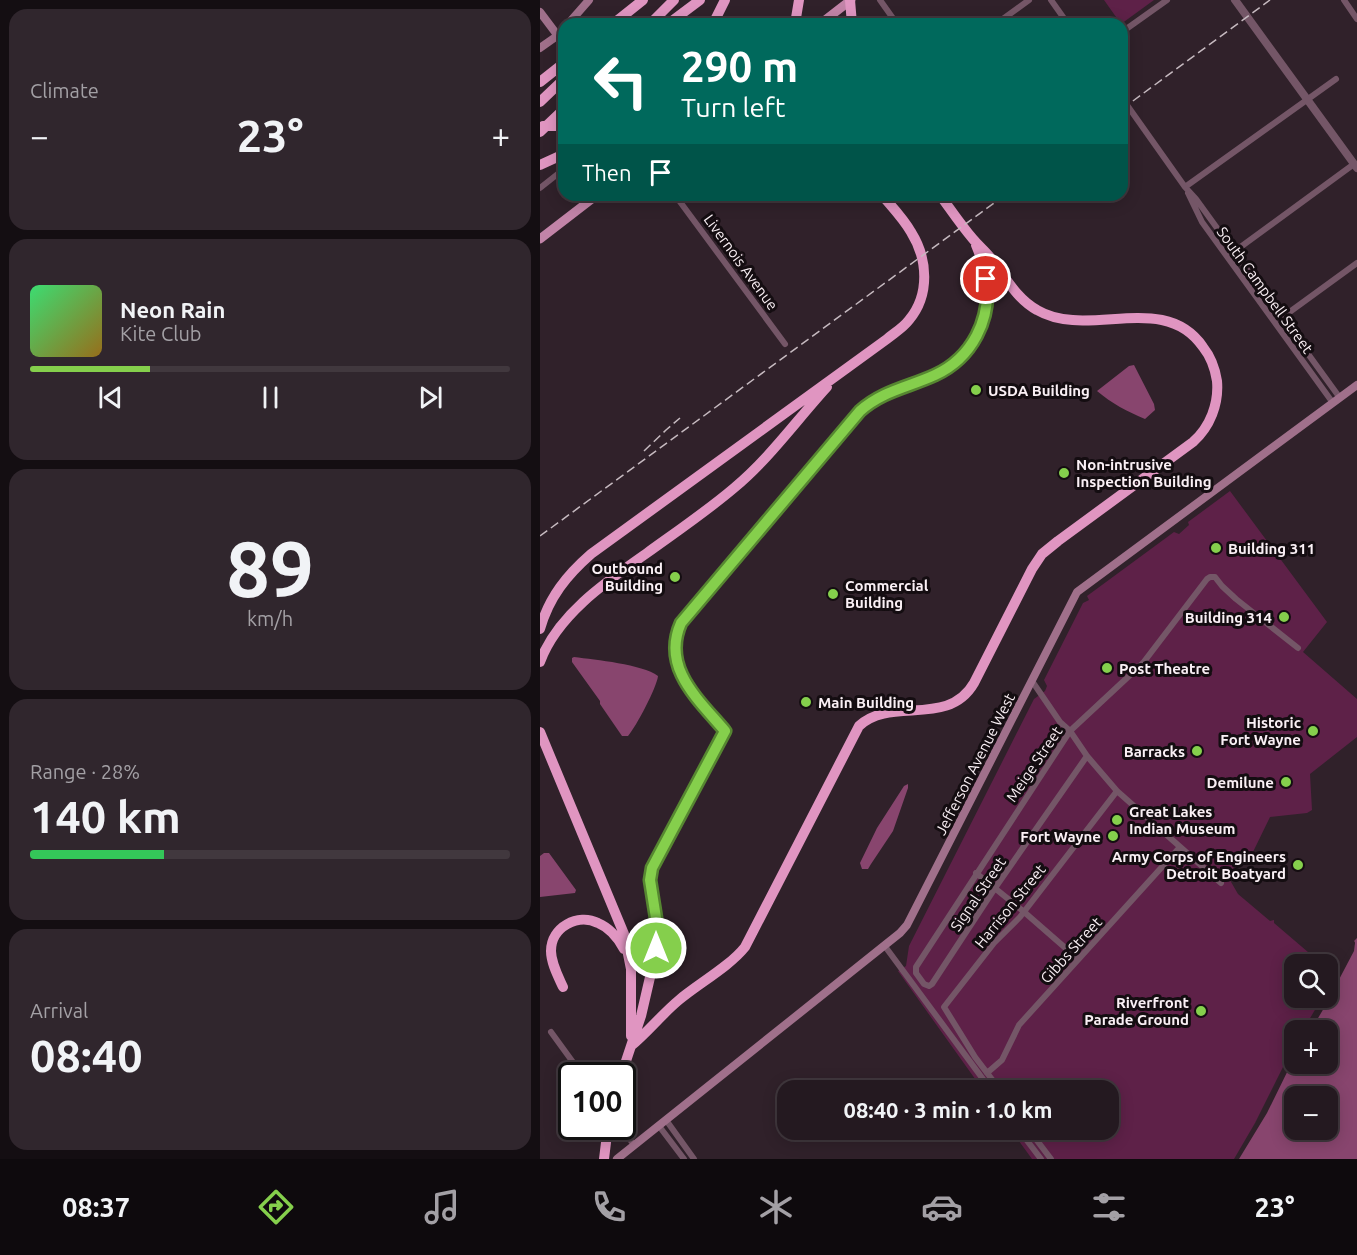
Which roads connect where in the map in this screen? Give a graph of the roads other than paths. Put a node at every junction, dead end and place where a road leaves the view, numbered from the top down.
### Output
1 (589, 0) edge
2 (644, 0) edge
3 (674, 0) edge
4 (700, 0) edge
5 (799, 0) edge
6 (850, 0) edge
7 (880, 0) edge
8 (1029, 0) edge
9 (1051, 0) edge
10 (1167, 0) edge
11 (1235, 0) edge
12 (1344, 0) edge
13 (724, 2) edge
14 (540, 12) edge
15 (573, 18) edge
16 (621, 18) edge
17 (626, 18) edge
18 (656, 18) edge
19 (676, 18) edge
20 (716, 18) edge
21 (796, 18) edge
22 (828, 18) edge
23 (852, 18) edge
24 (893, 18) edge
25 (1004, 18) edge
26 (1064, 18) edge
27 (1357, 19) edge
28 (1128, 28) edge
29 (557, 36) joint
30 (540, 48) edge
31 (558, 68) edge
32 (1336, 79) dead end
33 (540, 82) edge
34 (558, 85) edge
35 (1307, 99) junction
36 (540, 102) edge
37 (1128, 106) edge
38 (558, 116) edge
39 (558, 127) edge
40 (543, 128) edge
41 (558, 157) edge
42 (540, 165) edge
43 (1356, 166) edge
44 (558, 174) edge
45 (1185, 187) junction
46 (540, 188) edge
47 (589, 201) edge
48 (679, 201) edge
49 (887, 201) edge
50 (945, 201) edge
51 (542, 234) edge
52 (974, 240) junction
53 (1234, 252) junction
54 (1227, 257) junction
55 (1357, 263) edge
56 (1282, 318) junction
57 (1275, 323) junction
58 (785, 344) dead end
59 (844, 370) junction
60 (1357, 385) edge
61 (1336, 400) junction
62 (540, 628) edge
63 (1299, 648) dead end
64 (540, 662) edge
65 (1035, 684) junction
66 (1070, 731) junction
67 (540, 732) edge
68 (1087, 756) junction
69 (1117, 791) junction
70 (1180, 847) junction
71 (976, 873) junction
72 (1221, 883) dead end
73 (995, 888) junction
74 (1023, 911) junction
75 (884, 945) junction
76 (1078, 959) junction
77 (630, 964) junction
78 (929, 986) joint
79 (563, 987) dead end
80 (551, 1032) dead end
81 (631, 1046) junction
82 (573, 1062) edge
83 (626, 1062) edge
84 (987, 1073) junction
85 (984, 1080) edge
86 (992, 1080) edge
87 (662, 1123) junction
88 (606, 1140) edge
89 (630, 1140) edge
90 (1027, 1140) edge
91 (1037, 1140) edge
92 (634, 1145) junction
93 (604, 1159) edge
94 (617, 1159) edge
95 (684, 1159) edge
96 (694, 1159) edge
97 (1041, 1159) edge
98 (1051, 1159) edge

1 - 15 main road
2 - 16 highway
2 - 17 highway
3 - 18 highway
4 - 19 highway
5 - 21 highway
6 - 22 main road
6 - 23 highway
7 - 24 street
8 - 25 street
9 - 26 street
10 - 28 street
11 - 35 street
12 - 27 street
13 - 20 highway
14 - 29 main road
29 - 30 main road
31 - 33 highway
32 - 35 street
34 - 36 highway
35 - 43 street
35 - 45 street
37 - 45 street, South Campbell Street
38 - 40 highway
39 - 40 highway
41 - 42 highway
43 - 53 street
44 - 46 street
45 - 53 street, South Campbell Street
45 - 54 street, South Campbell Street
47 - 51 main road
48 - 58 street, Livernois Avenue
49 - 59 highway
50 - 52 highway
52 - 81 highway
52 - 81 highway
53 - 54 street
53 - 56 street, South Campbell Street
54 - 57 street, South Campbell Street
55 - 56 street
56 - 57 street
56 - 61 street, South Campbell Street
57 - 61 street, South Campbell Street
59 - 62 highway
59 - 64 highway
60 - 61 main road, Jefferson Avenue West
61 - 65 main road, Jefferson Avenue West
63 - 66 street, Meige Street
65 - 66 street
65 - 75 main road, Jefferson Avenue West
66 - 68 street
66 - 71 street, Meige Street
67 - 77 highway
68 - 69 street
68 - 73 street, Signal Street
69 - 70 street
69 - 74 street, Harrison Street
70 - 72 street
70 - 76 street, Gibbs Street
71 - 73 street
71 - 78 street, Meige Street
73 - 74 street
73 - 78 street, Signal Street
74 - 76 street
74 - 84 street, Harrison Street
75 - 85 street
75 - 87 main road, Jefferson Avenue West
76 - 84 street, Gibbs Street
77 - 79 highway
77 - 81 highway
80 - 82 street
81 - 83 highway
84 - 86 street
87 - 92 main road, Jefferson Avenue West
87 - 95 street
87 - 96 street
88 - 93 highway
89 - 92 street
90 - 97 street
91 - 98 street
92 - 94 main road, Jefferson Avenue West

